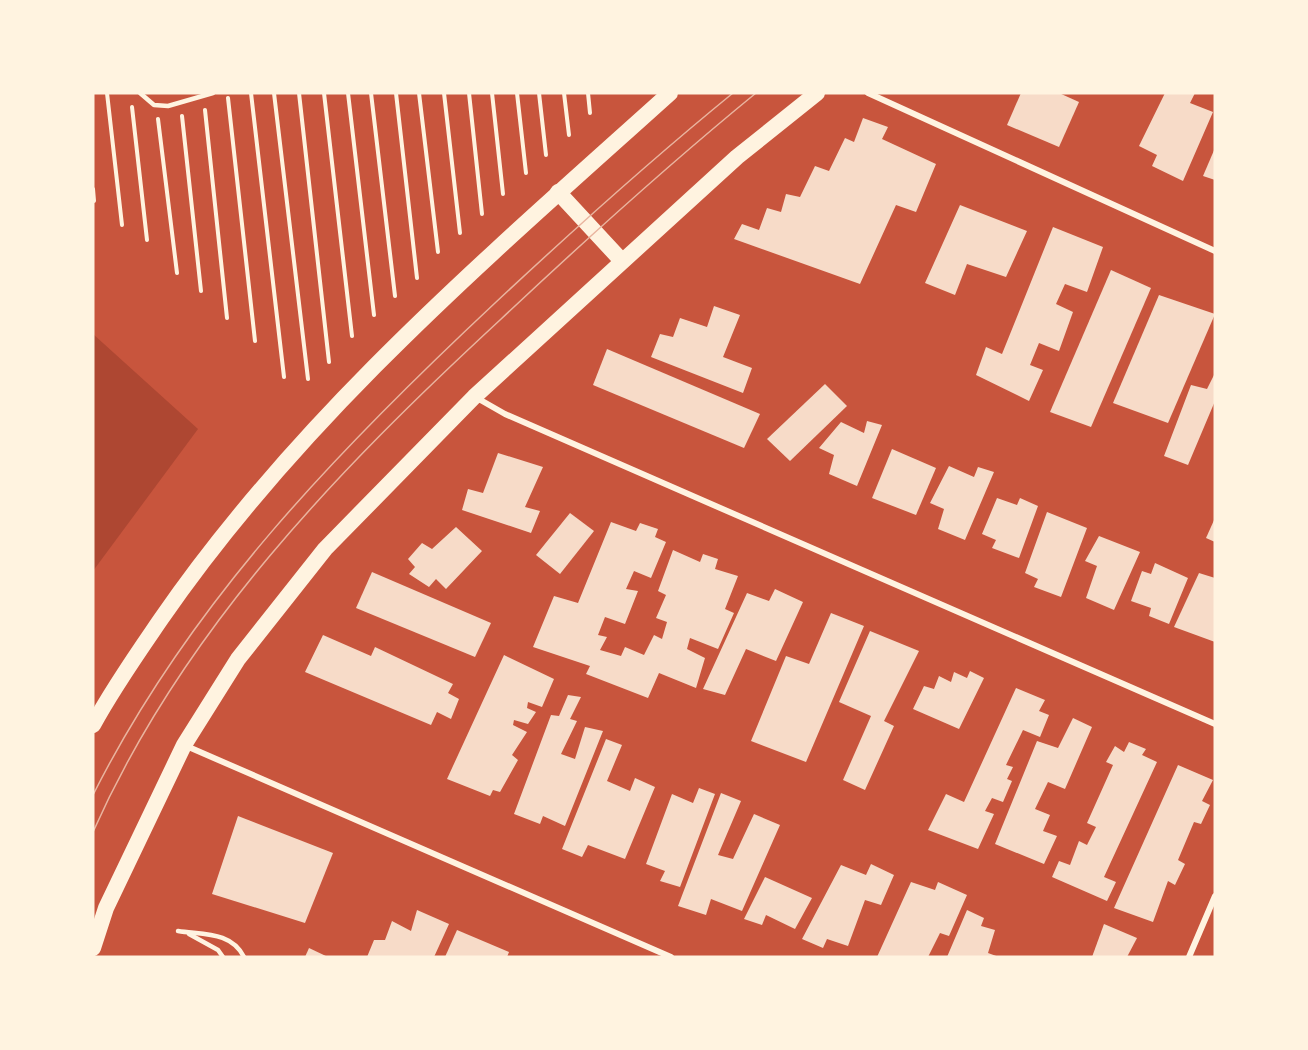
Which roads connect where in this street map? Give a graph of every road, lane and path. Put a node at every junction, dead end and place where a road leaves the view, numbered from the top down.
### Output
1 (107, 93) edge
2 (140, 93) edge
3 (213, 93) edge
4 (227, 93) edge
5 (251, 93) edge
6 (274, 93) edge
7 (299, 93) edge
8 (324, 93) edge
9 (348, 93) edge
10 (371, 93) edge
11 (396, 93) edge
12 (419, 93) edge
13 (444, 93) edge
14 (469, 93) edge
15 (492, 93) edge
16 (516, 93) edge
17 (539, 93) edge
18 (564, 93) edge
19 (588, 93) edge
20 (670, 93) edge
21 (817, 93) edge
22 (868, 93) edge
23 (203, 96) junction
24 (181, 102) junction
25 (132, 104) dead end
26 (156, 105) junction
27 (590, 113) dead end
28 (569, 135) dead end
29 (546, 155) dead end
30 (526, 173) dead end
31 (93, 189) edge
32 (558, 192) junction
33 (503, 194) dead end
34 (94, 201) edge
35 (482, 214) dead end
36 (122, 225) dead end
37 (460, 233) dead end
38 (147, 240) dead end
39 (1215, 251) edge
40 (438, 252) dead end
41 (621, 260) junction
42 (177, 273) dead end
43 (417, 278) dead end
44 (201, 291) dead end
45 (395, 296) dead end
46 (374, 315) dead end
47 (227, 318) dead end
48 (352, 336) dead end
49 (255, 341) dead end
50 (329, 362) dead end
51 (284, 377) dead end
52 (308, 380) dead end
53 (474, 397) junction
54 (1215, 724) edge
55 (93, 725) edge
56 (184, 745) junction
57 (1215, 896) edge
58 (178, 931) dead end
59 (187, 932) junction
60 (93, 948) edge
61 (223, 957) edge
62 (244, 957) edge
63 (670, 957) edge
64 (1189, 957) edge

1 - 36 path
2 - 26 lane
3 - 23 lane
4 - 49 path
5 - 51 path
6 - 52 path
7 - 50 path
8 - 48 path
9 - 46 path
10 - 45 path
11 - 43 path
12 - 40 path
13 - 37 path
14 - 35 path
15 - 33 path
16 - 30 path
17 - 29 path
18 - 28 path
19 - 27 path
20 - 32 highway
21 - 41 highway
22 - 39 street
23 - 24 lane
23 - 47 path
24 - 26 lane
24 - 44 path
25 - 38 path
26 - 42 path
31 - 34 path
32 - 41 highway
32 - 55 highway
41 - 53 highway
53 - 54 street
53 - 56 highway
56 - 60 highway
56 - 63 street
57 - 64 street
58 - 59 lane
59 - 61 lane
59 - 62 lane

